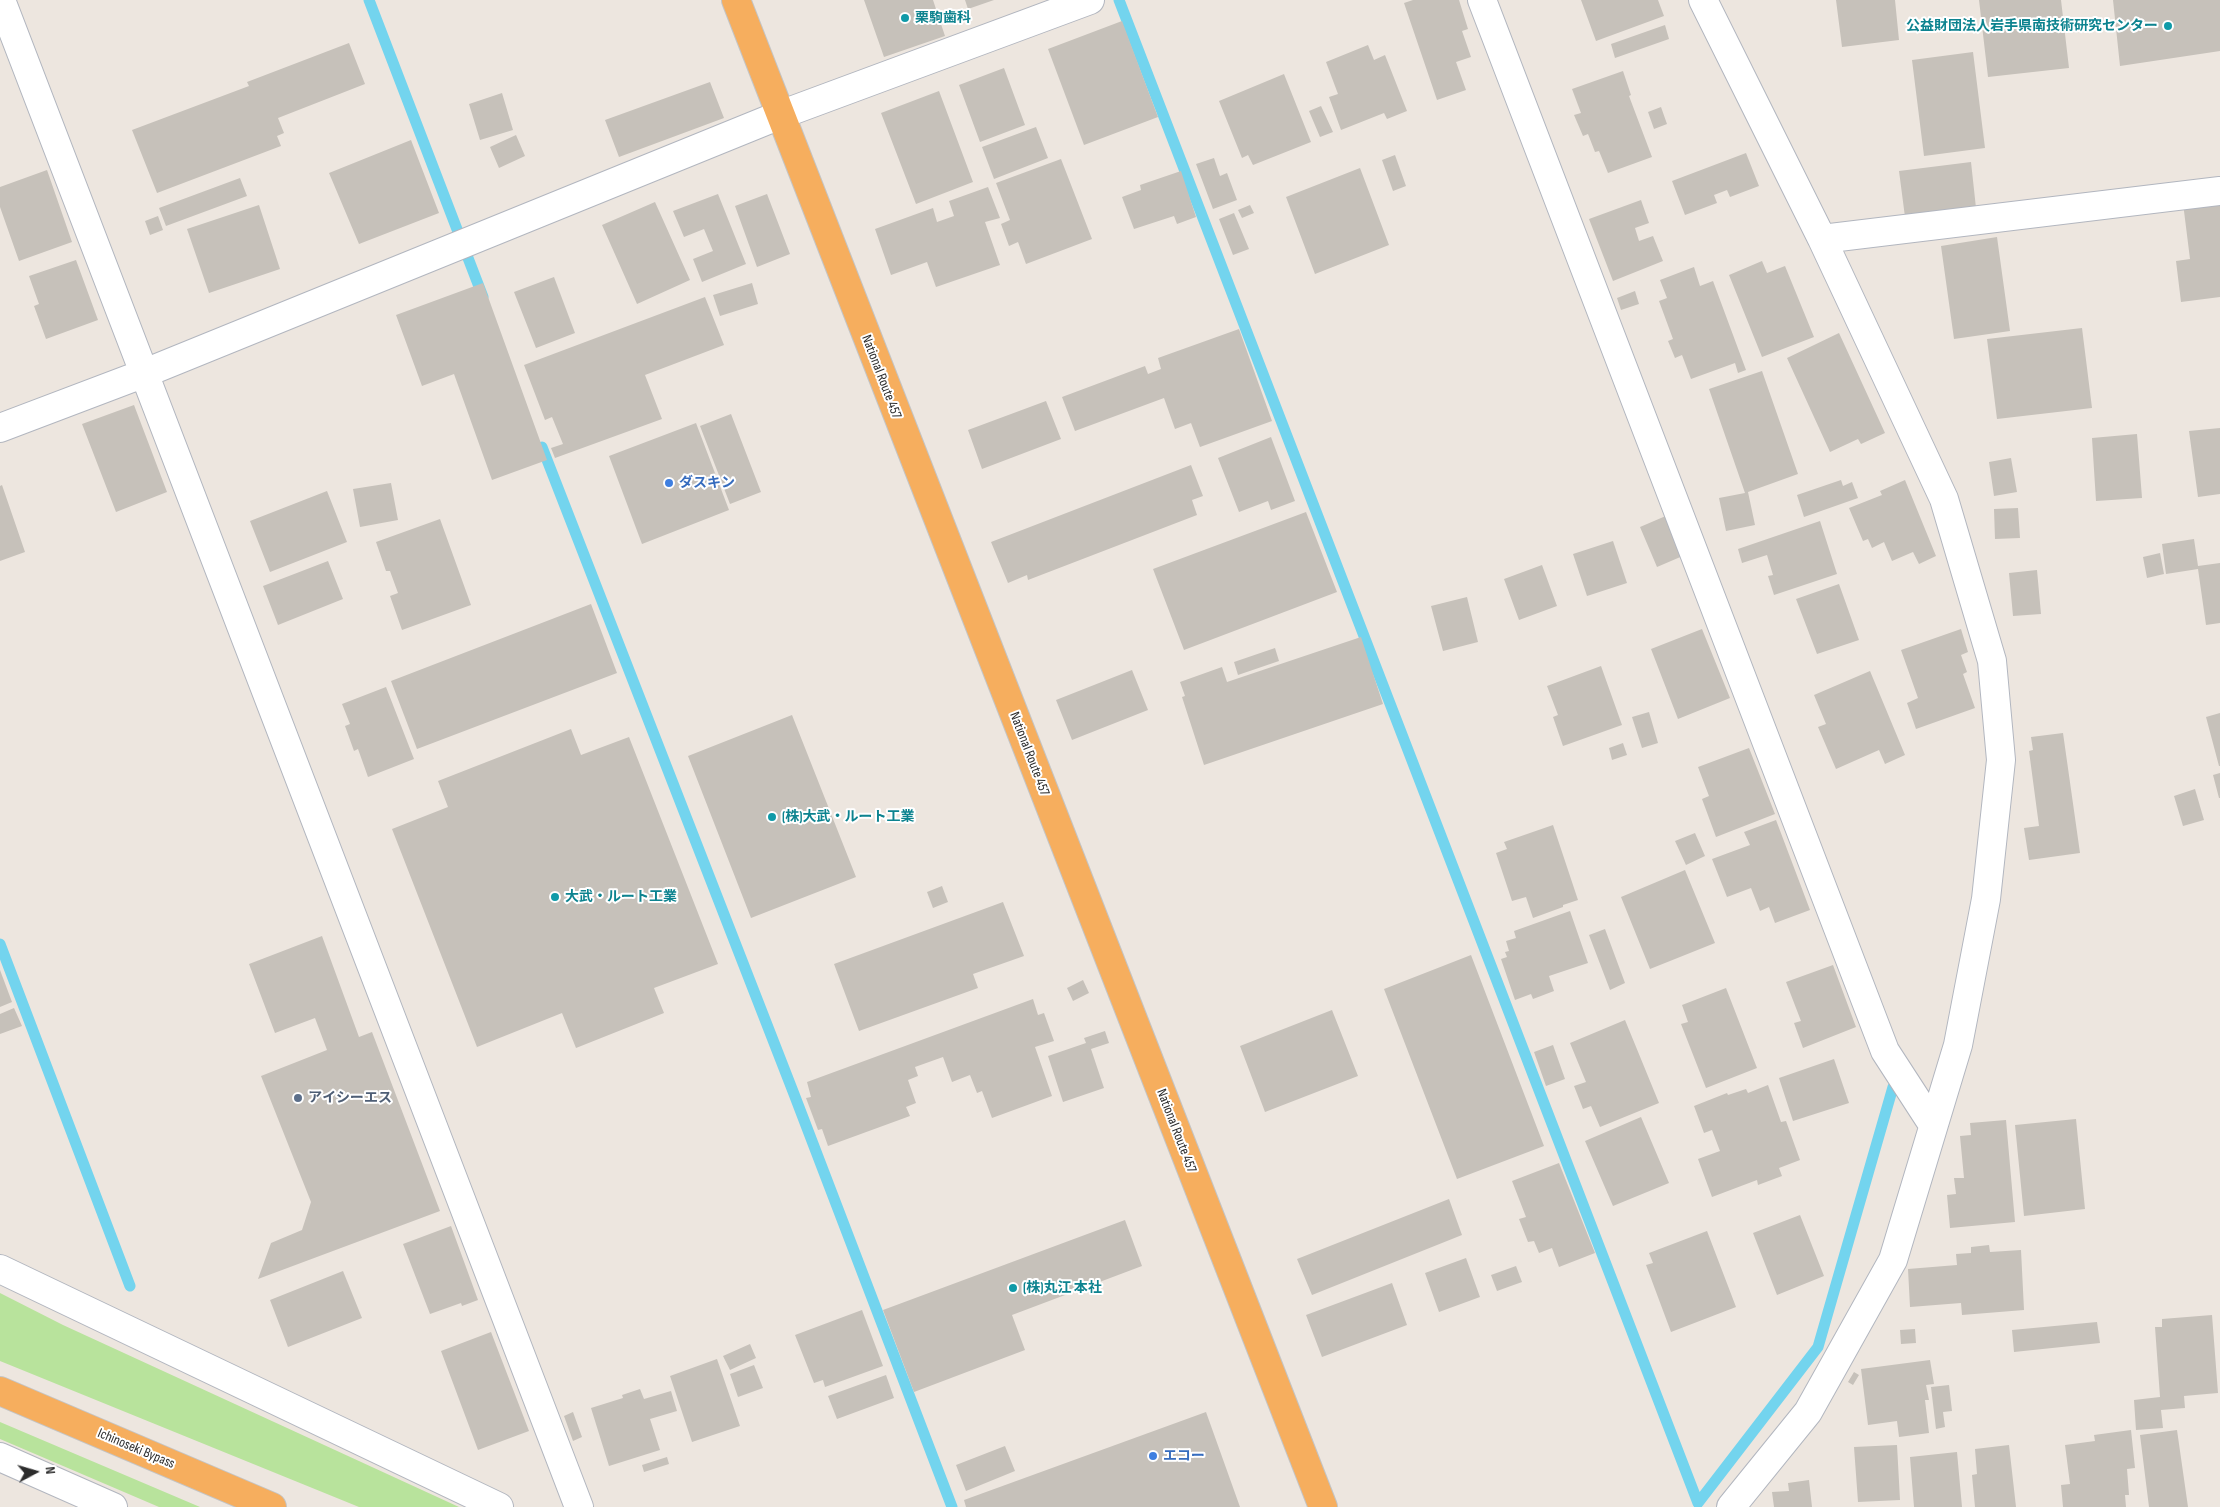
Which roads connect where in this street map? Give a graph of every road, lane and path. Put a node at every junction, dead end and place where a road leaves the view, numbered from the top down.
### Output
1 (1, 0) edge
2 (736, 0) edge
3 (1090, 0) edge
4 (1482, 0) edge
5 (1703, 0) edge
6 (780, 116) junction
7 (2220, 191) edge
8 (1822, 239) junction
9 (145, 373) junction
10 (0, 428) edge
11 (1933, 1125) junction
12 (0, 1269) edge
13 (0, 1391) edge
14 (0, 1457) edge
15 (114, 1507) edge
16 (272, 1507) edge
17 (499, 1507) edge
18 (579, 1507) edge
19 (1323, 1507) edge
20 (1731, 1507) edge

1 - 9 street
2 - 6 highway, National Route 457
3 - 6 street
4 - 11 street
5 - 8 street
6 - 9 street
6 - 19 highway, National Route 457
7 - 8 street
8 - 11 street
9 - 10 street
9 - 18 street
11 - 20 street
12 - 17 street
13 - 16 highway, Ichinoseki Bypass
14 - 15 street

